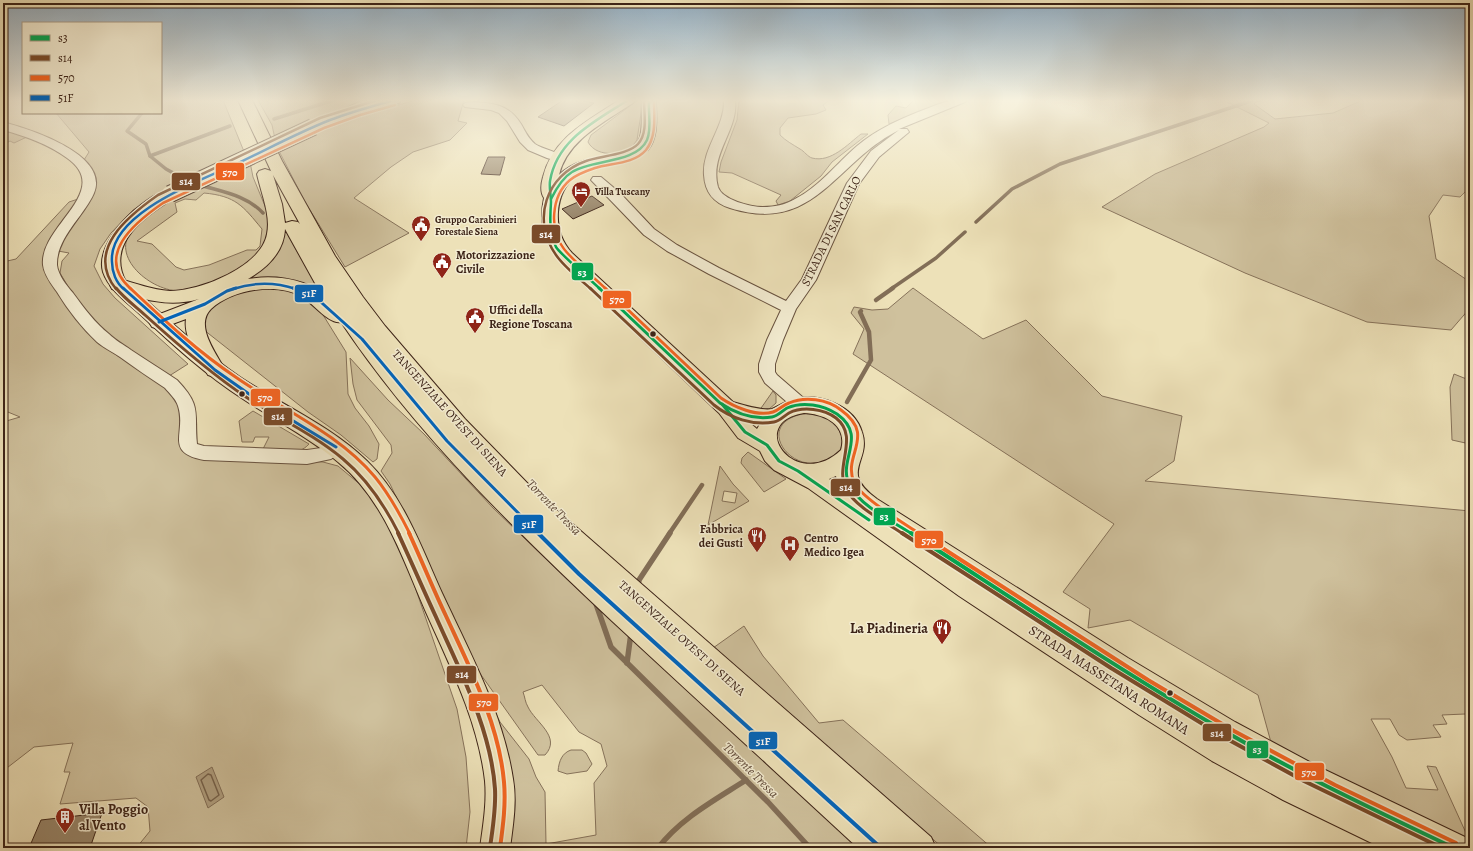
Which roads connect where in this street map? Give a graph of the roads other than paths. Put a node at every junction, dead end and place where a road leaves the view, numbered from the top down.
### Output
1 (43, 140) edge
2 (251, 140) edge
3 (260, 140) edge
4 (286, 140) edge
5 (524, 140) edge
6 (571, 140) edge
7 (581, 140) edge
8 (646, 140) edge
9 (718, 140) edge
10 (872, 140) edge
11 (892, 140) edge
12 (618, 158) junction
13 (556, 160) junction
14 (270, 168) junction
15 (575, 169) junction
16 (596, 180) dead end
17 (551, 198) junction
18 (243, 280) junction
19 (119, 285) junction
20 (199, 300) junction
21 (789, 308) junction
22 (159, 322) junction
23 (362, 339) junction
24 (215, 370) junction
25 (801, 405) junction
26 (726, 408) junction
27 (775, 417) junction
28 (767, 445) junction
29 (336, 447) junction
30 (850, 455) junction
31 (798, 471) junction
32 (495, 848) edge
33 (881, 848) edge
34 (920, 848) edge
35 (1415, 848) edge
36 (1454, 848) edge

1 - 29 street
2 - 14 highway, TANGENZIALE OVEST DI SIENA
3 - 14 highway, TANGENZIALE OVEST DI SIENA
4 - 19 main road, bridge
5 - 13 street
6 - 13 main road
7 - 12 main road
8 - 12 main road
9 - 10 street
11 - 21 street, STRADA DI SAN CARLO
12 - 15 main road
13 - 15 main road
13 - 17 main road
14 - 18 highway
14 - 23 highway, TANGENZIALE OVEST DI SIENA
14 - 34 highway, TANGENZIALE OVEST DI SIENA
15 - 17 main road
16 - 21 street
17 - 26 main road, STRADA MASSETANA ROMANA
18 - 20 highway
18 - 23 highway
19 - 20 highway
19 - 22 main road
20 - 22 highway
20 - 24 highway
21 - 25 street, STRADA DI SAN CARLO
22 - 24 main road
23 - 33 highway, TANGENZIALE OVEST DI SIENA
24 - 29 main road
25 - 27 main road, STRADA MASSETANA ROMANA
25 - 30 main road, STRADA MASSETANA ROMANA
26 - 27 main road, STRADA MASSETANA ROMANA
26 - 28 main road, STRADA MASSETANA ROMANA
27 - 28 main road
28 - 31 main road, STRADA MASSETANA ROMANA
29 - 32 main road
30 - 31 main road, STRADA MASSETANA ROMANA
30 - 36 main road, STRADA MASSETANA ROMANA
31 - 35 main road, STRADA MASSETANA ROMANA

